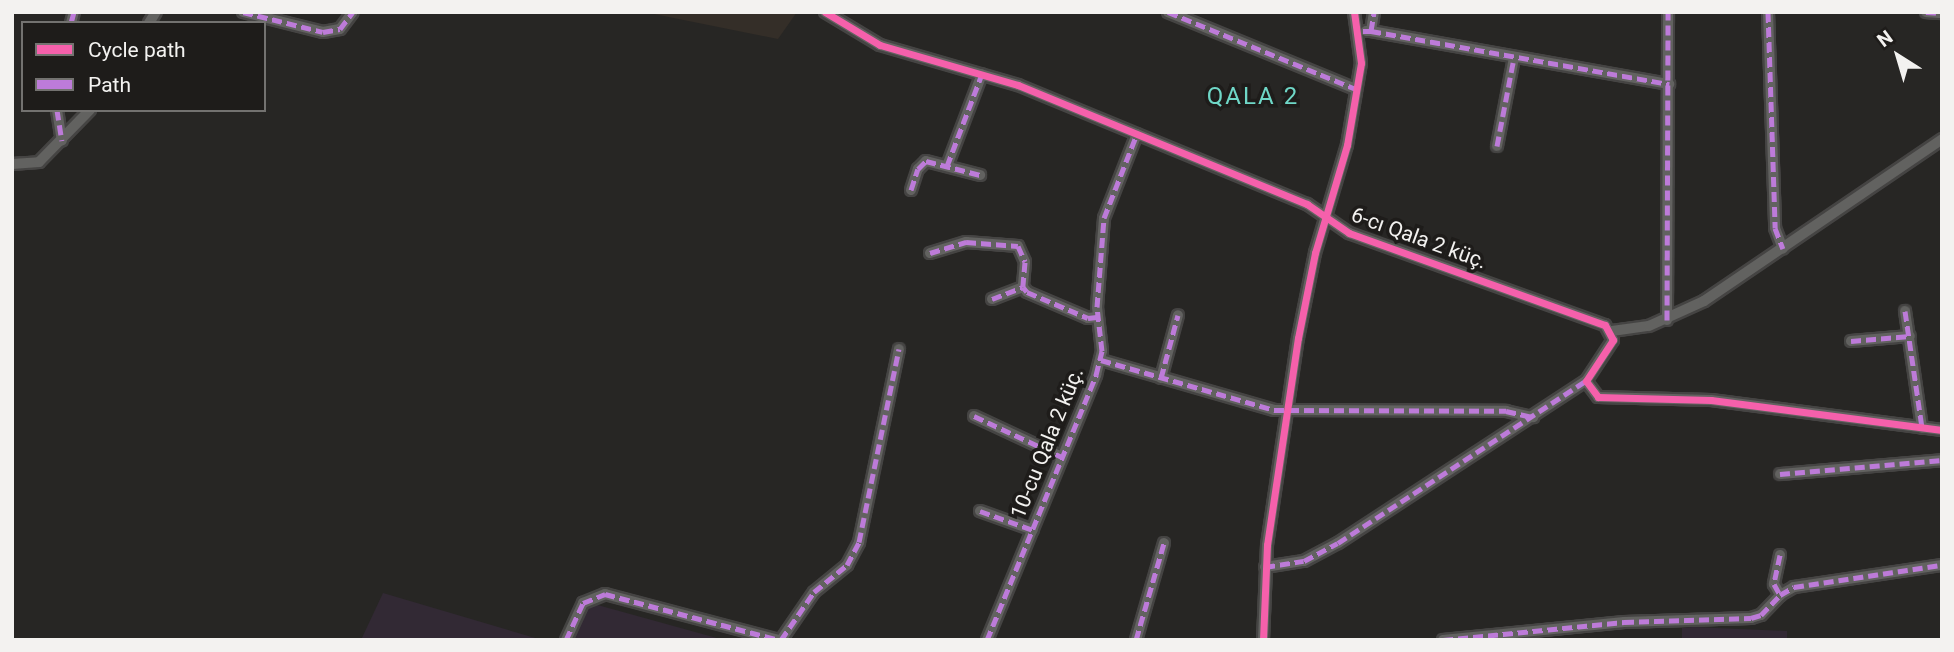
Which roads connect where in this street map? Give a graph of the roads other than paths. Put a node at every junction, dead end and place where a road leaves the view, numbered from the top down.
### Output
1 (243, 12) edge
2 (353, 12) edge
3 (825, 12) edge
4 (1168, 12) edge
5 (1354, 12) edge
6 (1374, 12) edge
7 (1668, 12) edge
8 (1768, 12) edge
9 (1926, 12) edge
10 (1942, 13) edge
11 (1359, 31) junction
12 (1371, 31) junction
13 (1514, 58) junction
14 (982, 74) junction
15 (1669, 84) junction
16 (1356, 89) junction
17 (57, 112) edge
18 (88, 112) edge
19 (1137, 134) junction
20 (1942, 139) edge
21 (62, 141) junction
22 (1497, 146) dead end
23 (12, 164) edge
24 (947, 166) junction
25 (980, 175) dead end
26 (911, 190) dead end
27 (1326, 218) junction
28 (1783, 249) junction
29 (930, 253) dead end
30 (1023, 287) junction
31 (992, 299) dead end
32 (1905, 311) dead end
33 (1178, 315) dead end
34 (1097, 317) junction
35 (1667, 320) junction
36 (1612, 331) junction
37 (1909, 335) junction
38 (1851, 341) dead end
39 (899, 349) dead end
40 (1101, 360) junction
41 (1161, 378) junction
42 (1586, 381) junction
43 (1287, 411) junction
44 (974, 416) dead end
45 (1533, 417) junction
46 (1922, 428) junction
47 (1942, 430) edge
48 (1062, 457) junction
49 (1942, 460) edge
50 (1780, 474) dead end
51 (979, 511) dead end
52 (1033, 530) junction
53 (1164, 542) dead end
54 (1780, 555) dead end
55 (1942, 565) edge
56 (1265, 567) junction
57 (1780, 595) junction
58 (566, 640) edge
59 (780, 640) edge
60 (987, 640) edge
61 (1136, 640) edge
62 (1263, 640) edge
63 (1443, 640) edge

1 - 2 street
3 - 14 street, 6-cı Qala 2 küç.
4 - 16 street
5 - 11 street
6 - 12 street
7 - 15 street
8 - 28 street
9 - 10 street
11 - 12 street
11 - 16 street
12 - 13 street
13 - 15 street
13 - 22 street
14 - 19 street, 6-cı Qala 2 küç.
14 - 24 street
15 - 35 street
16 - 27 street
17 - 21 street
18 - 21 street
19 - 27 street, 6-cı Qala 2 küç.
19 - 34 street, 10-cu Qala 2 küç.
20 - 28 street
21 - 23 street
24 - 25 street
24 - 26 street
27 - 36 street, 6-cı Qala 2 küç.
27 - 43 street
28 - 35 street
29 - 30 street
30 - 31 street
30 - 34 street
32 - 37 street
33 - 41 street
34 - 40 street, 10-cu Qala 2 küç.
35 - 36 street
36 - 42 street
37 - 38 street
37 - 46 street
39 - 59 street
40 - 41 street
40 - 48 street, 10-cu Qala 2 küç.
41 - 43 street
42 - 45 street
42 - 46 street
43 - 45 street
43 - 56 street
44 - 48 street
45 - 56 street
46 - 47 street
48 - 52 street, 10-cu Qala 2 küç.
49 - 50 street
51 - 52 street
52 - 60 street, 10-cu Qala 2 küç.
53 - 61 street
54 - 57 street
55 - 57 street
56 - 62 street
57 - 63 street
58 - 59 street

